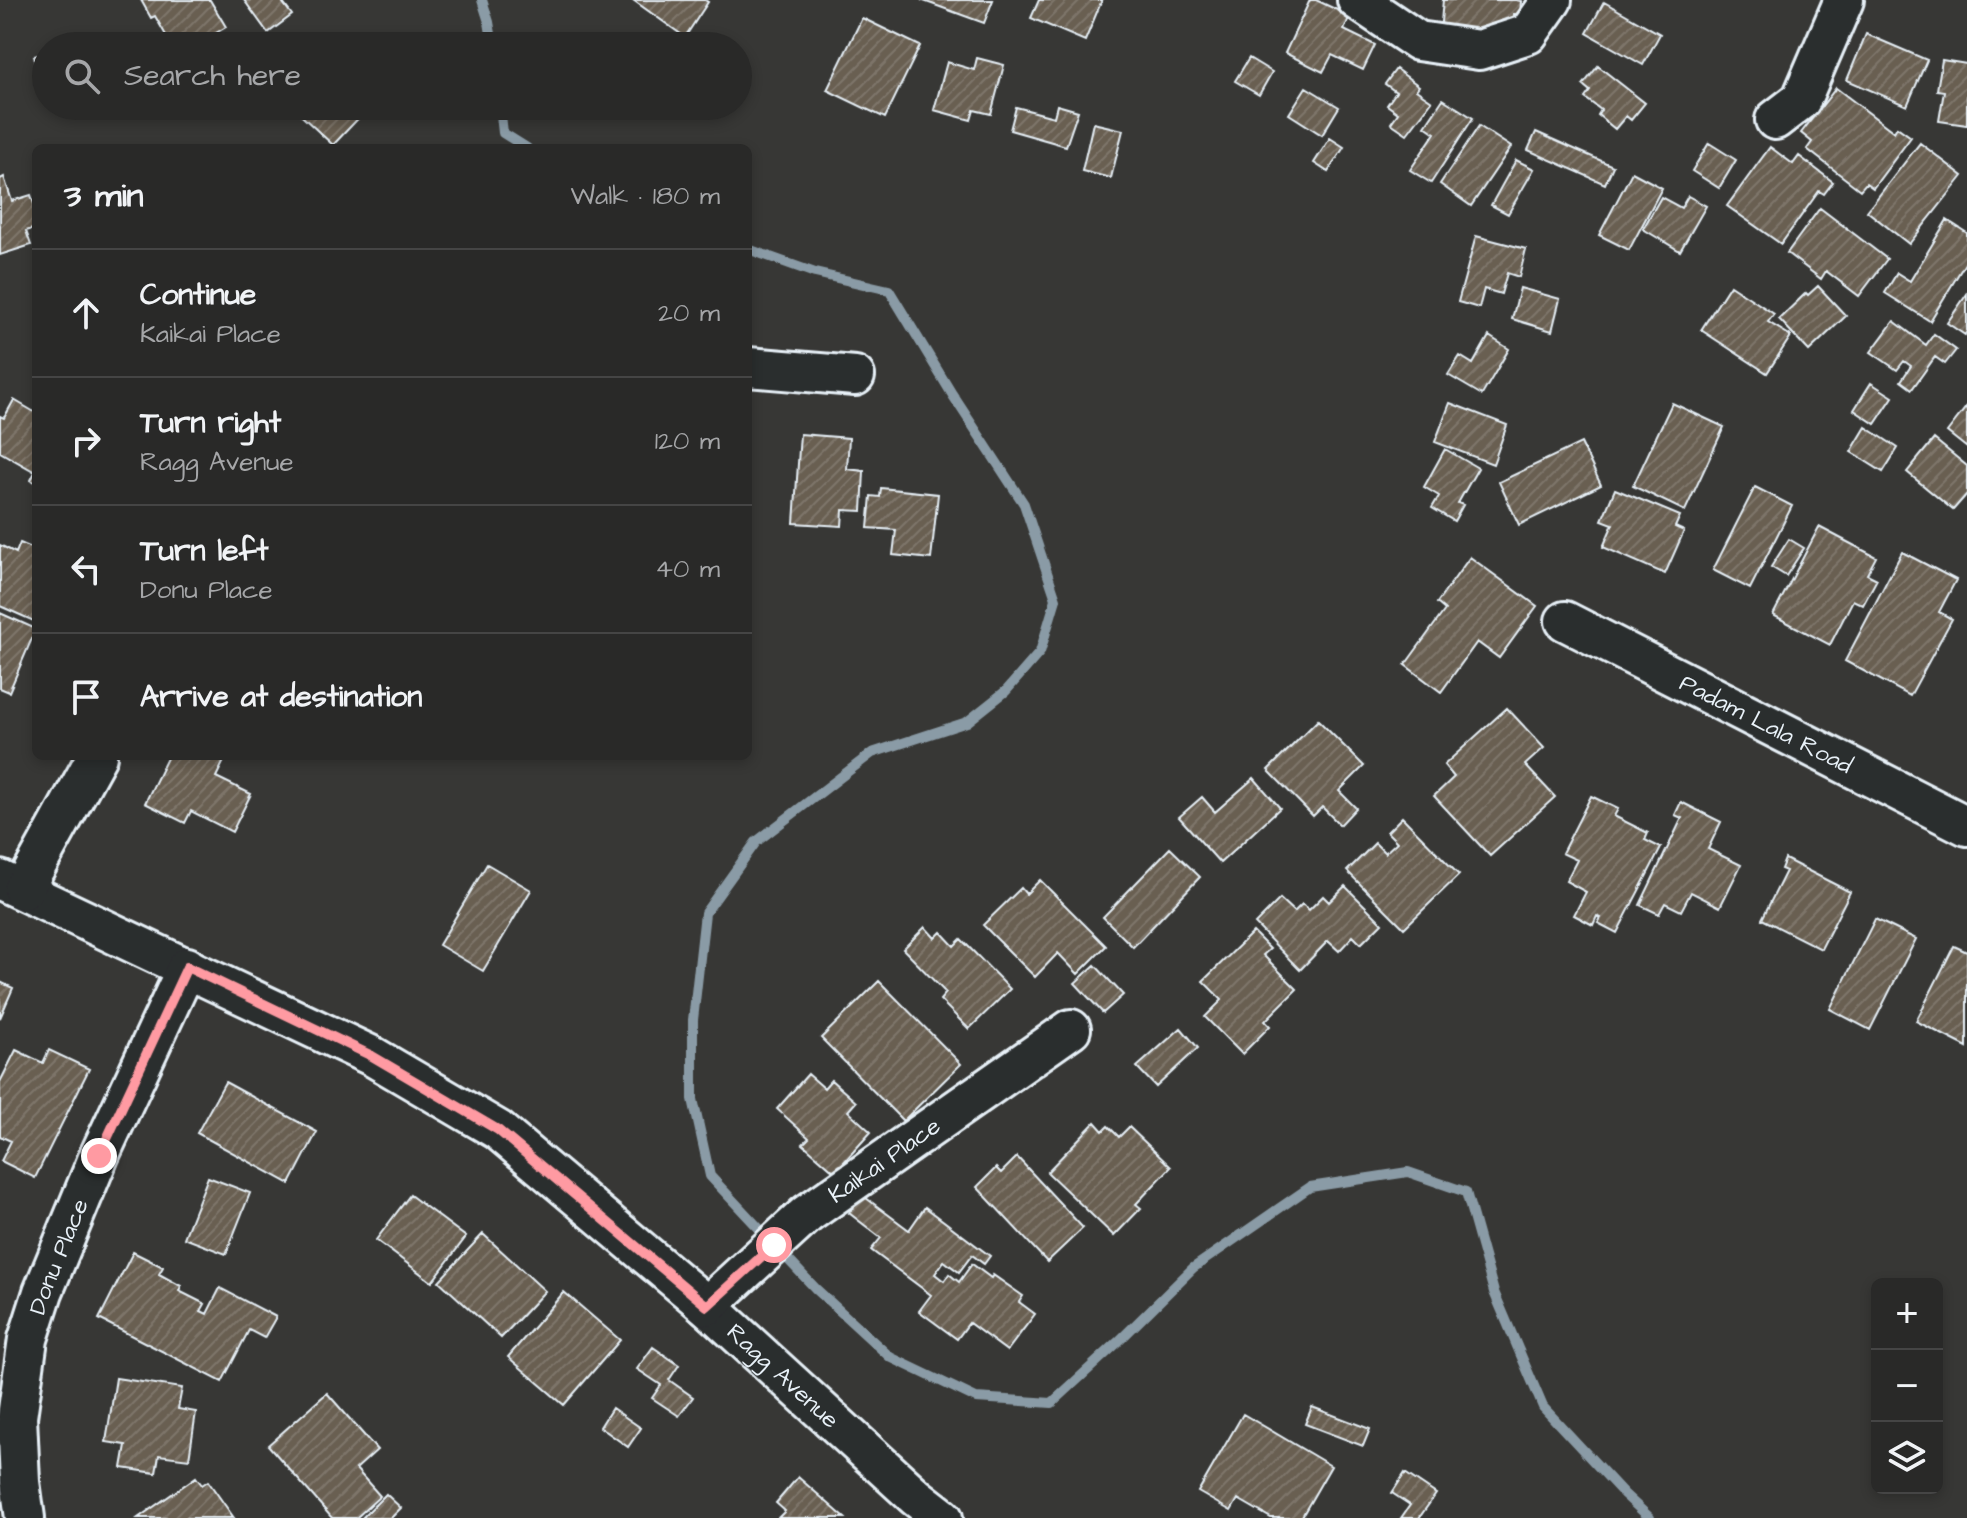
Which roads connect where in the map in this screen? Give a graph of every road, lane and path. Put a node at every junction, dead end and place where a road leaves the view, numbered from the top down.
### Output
1 (1357, 0) edge
2 (1552, 0) edge
3 (1844, 0) edge
4 (1526, 17) edge
5 (1775, 120) dead end
6 (752, 367) edge
7 (855, 376) dead end
8 (1565, 621) dead end
9 (94, 760) edge
10 (1967, 826) edge
11 (12, 885) edge
12 (187, 967) junction
13 (1071, 1029) dead end
14 (707, 1306) junction
15 (14, 1339) edge
16 (25, 1518) edge
17 (943, 1518) edge

1 - 4 street
2 - 4 street
3 - 5 street
6 - 7 street
8 - 10 street, Padam Lala Road
9 - 11 street
11 - 12 street, Ragg Avenue
12 - 14 street, Ragg Avenue
12 - 15 street, Donu Place
13 - 14 street, Kaikai Place
14 - 17 street, Ragg Avenue
15 - 16 street, Donu Place

